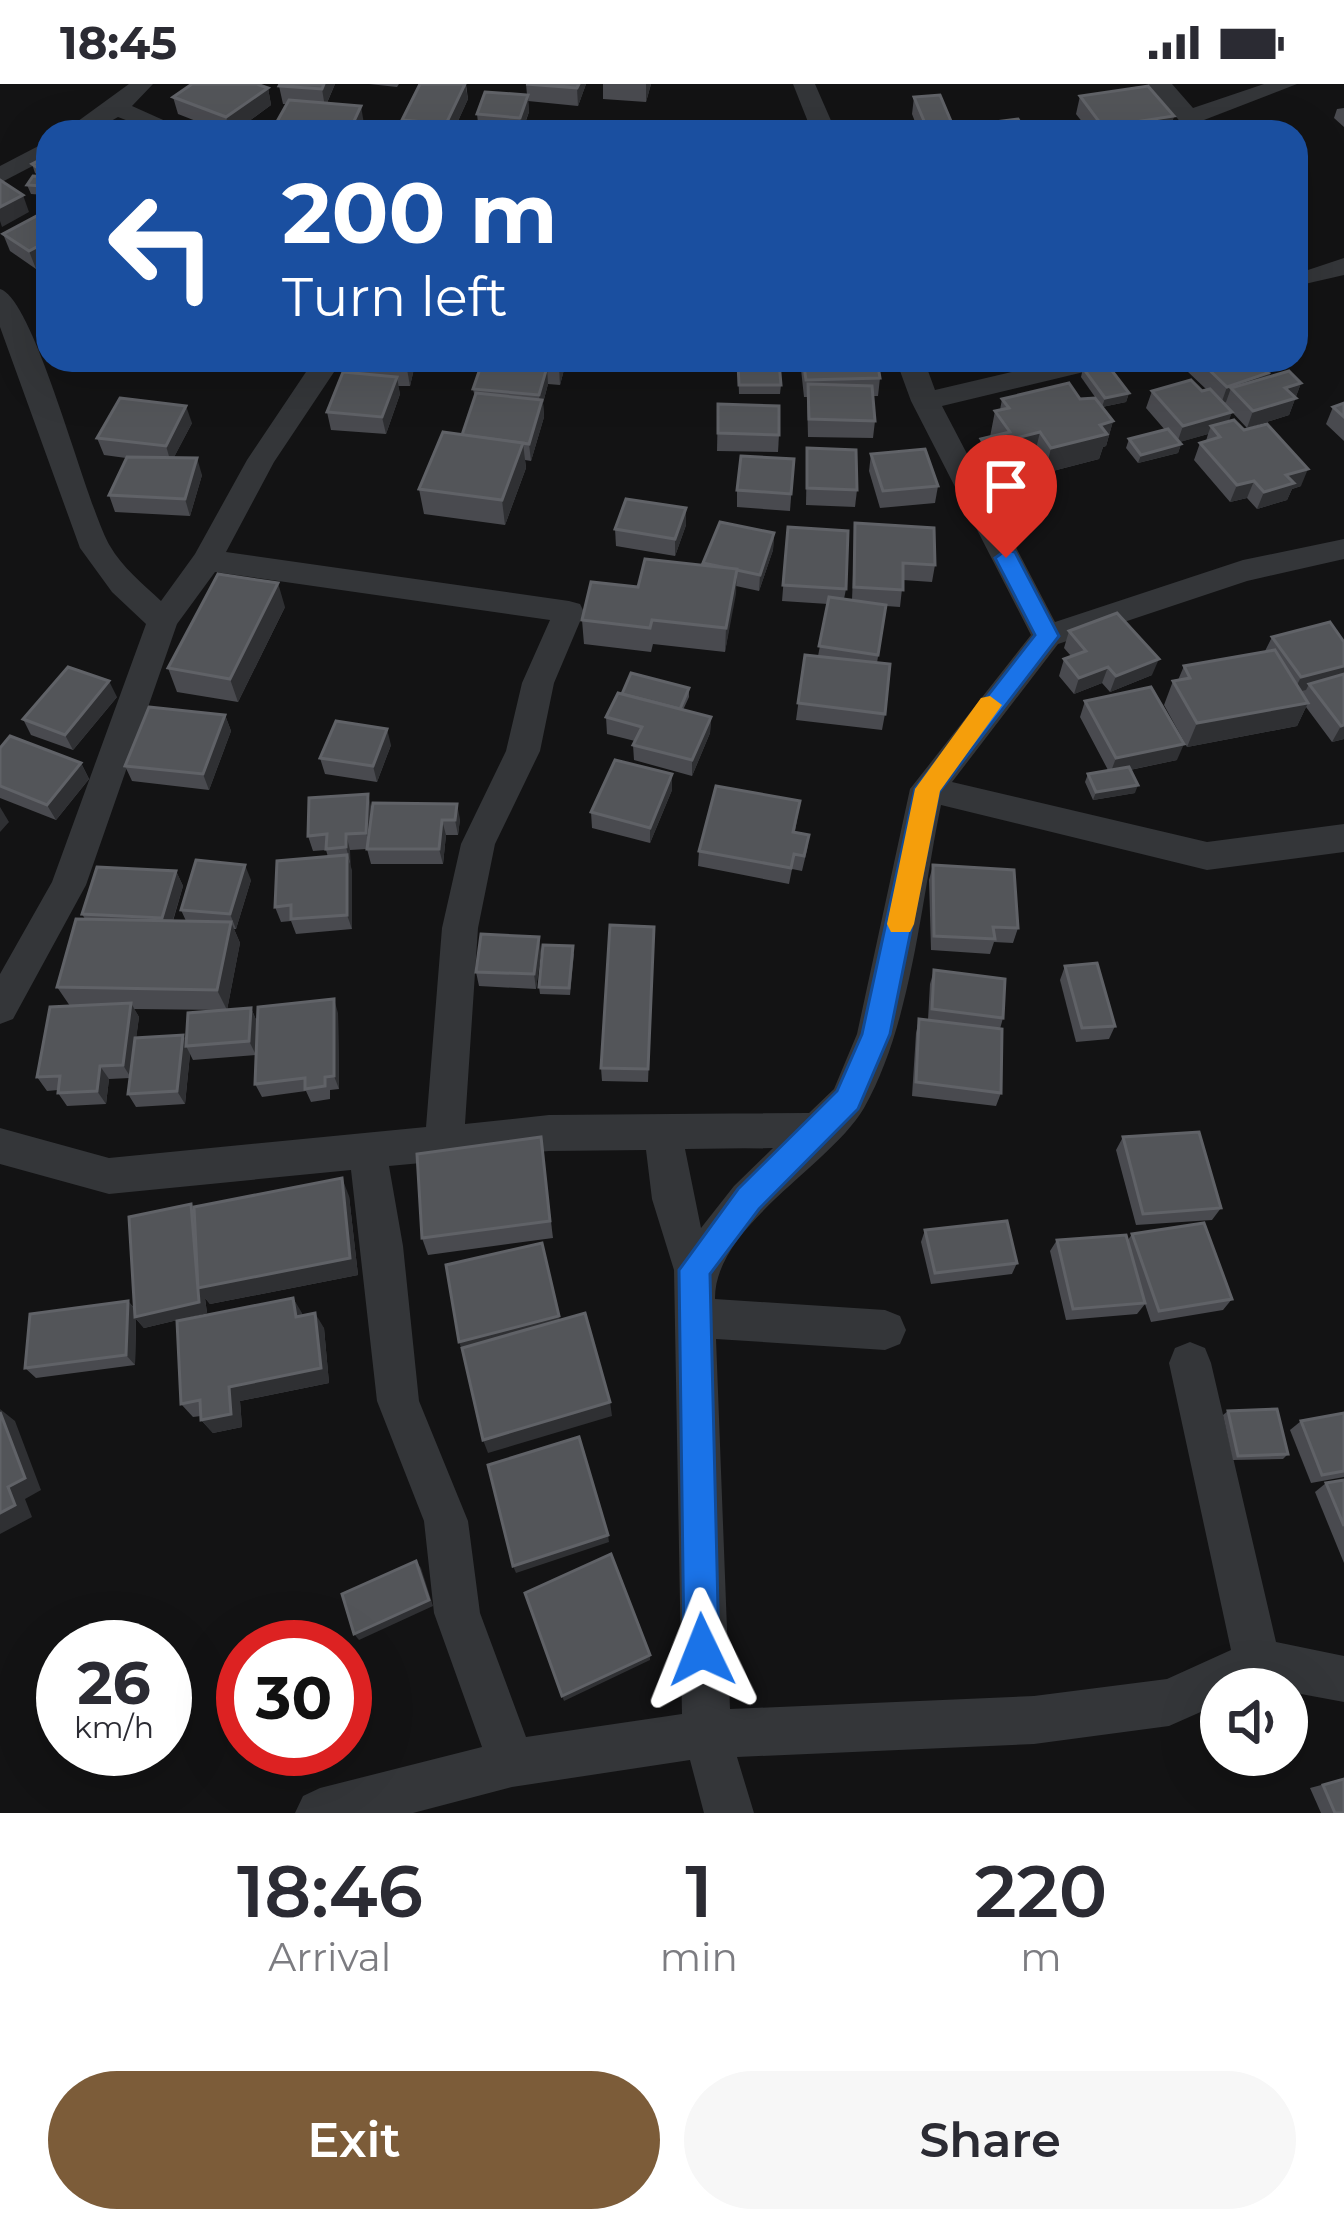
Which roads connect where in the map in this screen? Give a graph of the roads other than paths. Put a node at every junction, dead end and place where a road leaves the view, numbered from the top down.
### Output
1 (142, 84) edge
2 (804, 84) edge
3 (1159, 84) edge
4 (1286, 84) edge
5 (116, 108) junction
6 (96, 120) edge
7 (147, 120) edge
8 (819, 120) edge
9 (1193, 120) edge
10 (1206, 120) edge
11 (36, 154) edge
12 (2, 172) edge
13 (1344, 266) edge
14 (1308, 275) edge
15 (0, 297) edge
16 (320, 372) edge
17 (914, 372) edge
18 (1048, 372) edge
19 (925, 400) junction
20 (1344, 549) edge
21 (207, 560) junction
22 (163, 621) junction
23 (1047, 636) junction
24 (927, 789) junction
25 (1344, 838) edge
26 (0, 1008) edge
27 (815, 1130) junction
28 (663, 1132) junction
29 (444, 1144) junction
30 (0, 1146) edge
31 (367, 1150) junction
32 (694, 1270) junction
33 (695, 1318) junction
34 (885, 1330) dead end
35 (1190, 1363) dead end
36 (1257, 1662) junction
37 (1344, 1679) edge
38 (707, 1734) junction
39 (512, 1763) junction
40 (320, 1813) edge
41 (729, 1813) edge

1 - 5 street
2 - 8 street
3 - 9 street
4 - 10 street
5 - 6 street
5 - 7 street
11 - 12 street
13 - 14 street
15 - 22 street
16 - 21 street
17 - 19 street
18 - 19 street
19 - 23 street
20 - 23 street
21 - 22 street
21 - 29 street
22 - 26 street
23 - 24 street
24 - 25 street
24 - 27 street
27 - 28 street
27 - 32 street
28 - 29 street
28 - 32 street
29 - 31 street
30 - 31 street
31 - 39 street
32 - 33 street
33 - 34 street
33 - 38 street
35 - 36 street
36 - 37 street
36 - 38 street
38 - 39 street
38 - 41 street
39 - 40 street

